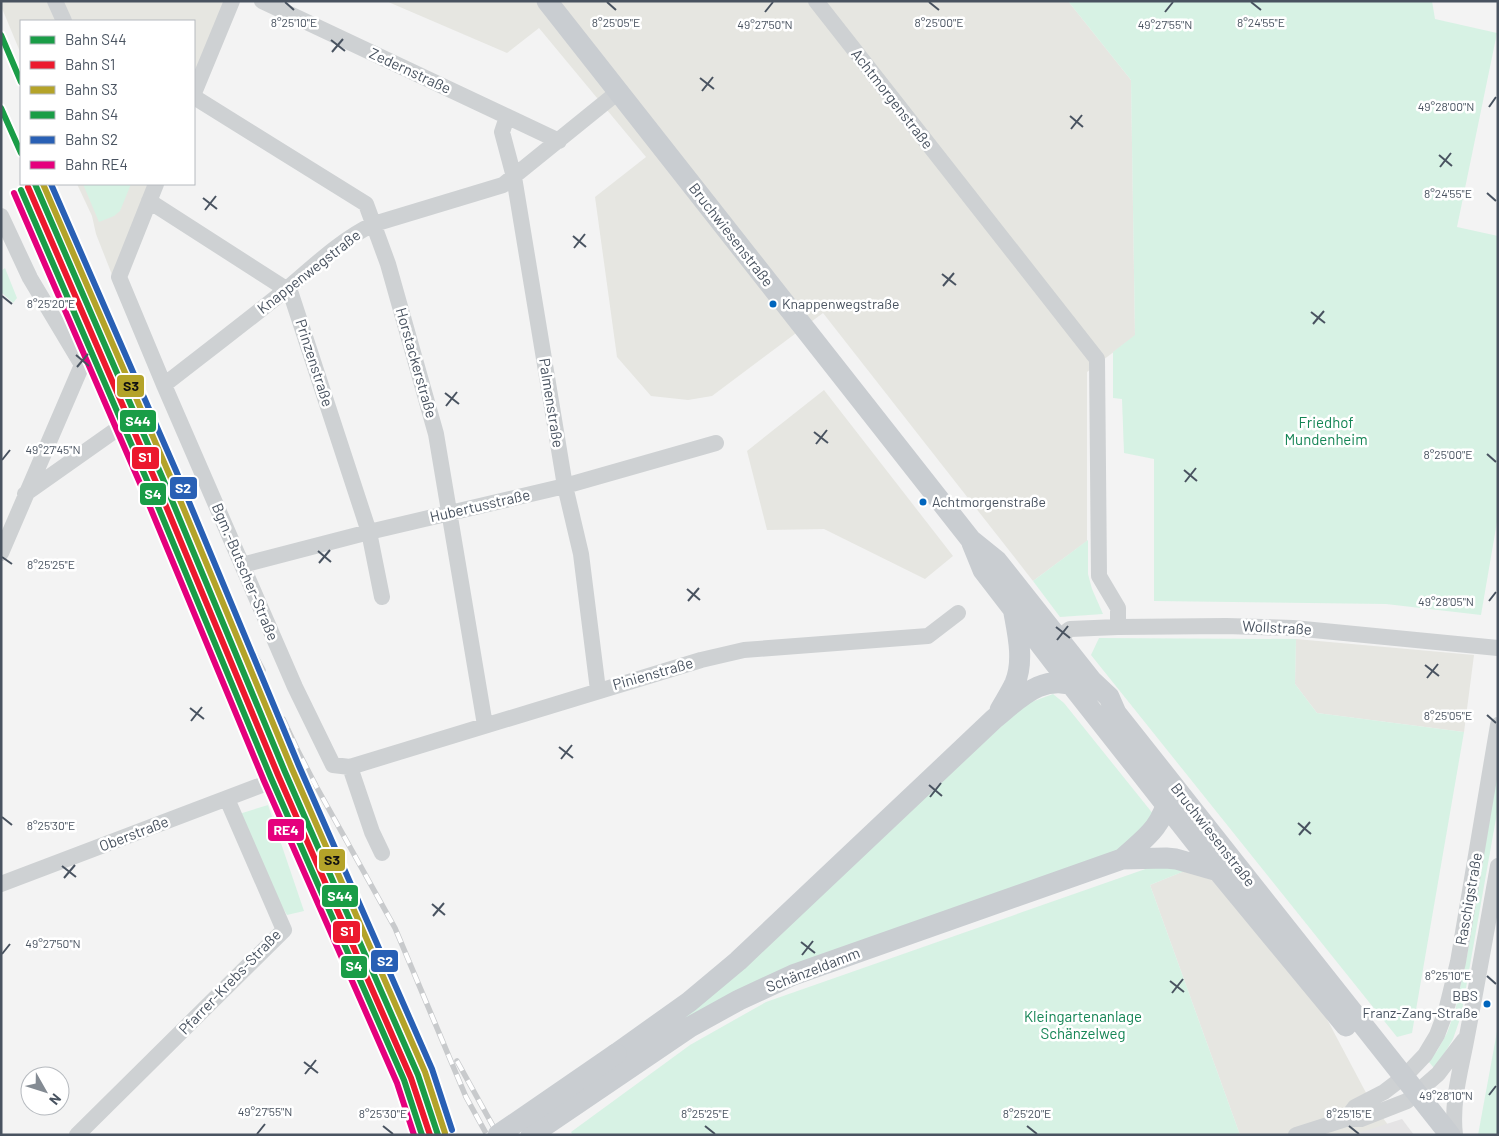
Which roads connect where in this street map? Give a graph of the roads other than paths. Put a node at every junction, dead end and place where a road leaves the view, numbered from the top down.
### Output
1 (55, 1) edge
2 (232, 1) edge
3 (262, 1) edge
4 (547, 1) edge
5 (816, 1) edge
6 (64, 20) edge
7 (195, 91) edge
8 (618, 92) junction
9 (195, 98) edge
10 (507, 117) junction
11 (559, 141) junction
12 (514, 177) junction
13 (156, 185) edge
14 (149, 201) junction
15 (1, 216) edge
16 (374, 224) junction
17 (6, 242) edge
18 (286, 289) junction
19 (164, 385) junction
20 (716, 443) dead end
21 (565, 486) junction
22 (25, 494) junction
23 (450, 514) junction
24 (369, 532) junction
25 (971, 540) junction
26 (1, 553) edge
27 (242, 565) junction
28 (382, 597) dead end
29 (201, 600) dead end
30 (1014, 610) junction
31 (958, 613) dead end
32 (1118, 627) junction
33 (1058, 638) junction
34 (1498, 648) edge
35 (1070, 683) junction
36 (598, 690) junction
37 (1116, 713) junction
38 (994, 719) junction
39 (485, 725) junction
40 (1498, 725) edge
41 (350, 767) junction
42 (267, 782) dead end
43 (1172, 783) junction
44 (227, 798) junction
45 (1166, 806) junction
46 (382, 853) dead end
47 (1122, 859) junction
48 (1498, 866) edge
49 (1218, 871) junction
50 (1, 884) edge
51 (1467, 1036) junction
52 (622, 1062) junction
53 (1406, 1089) junction
54 (78, 1135) edge
55 (498, 1135) edge
56 (531, 1135) edge
57 (1296, 1135) edge
58 (1433, 1135) edge
59 (1450, 1135) edge
60 (1455, 1135) edge

1 - 6 street
2 - 7 street
3 - 10 street, Zedernstraße
4 - 8 main road, Bruchwiesenstraße
5 - 32 street, Achtmorgenstraße
8 - 11 street, Knappenwegstraße
8 - 25 main road, Bruchwiesenstraße
9 - 16 street, Horstackerstraße
10 - 11 street, Zedernstraße
10 - 12 street, Palmenstraße
11 - 12 street, Knappenwegstraße
12 - 16 street, Knappenwegstraße
12 - 21 street, Palmenstraße
13 - 14 street
14 - 18 street
14 - 19 street, Bgm.-Butscher-Straße
15 - 17 street
16 - 18 street, Knappenwegstraße
16 - 23 street, Horstackerstraße
17 - 22 street
18 - 19 street, Knappenwegstraße
18 - 24 street, Prinzenstraße
19 - 27 street, Bgm.-Butscher-Straße
20 - 21 street, Hubertusstraße
21 - 23 street, Hubertusstraße
21 - 36 street, Palmenstraße
22 - 26 street
22 - 29 street
23 - 24 street, Hubertusstraße
23 - 39 street, Horstackerstraße
24 - 27 street, Hubertusstraße
24 - 28 street, Prinzenstraße
25 - 30 main road, Bruchwiesenstraße
25 - 33 main road, Bruchwiesenstraße
27 - 41 street, Bgm.-Butscher-Straße
30 - 35 main road, Bruchwiesenstraße
30 - 38 main road, Schänzeldamm
31 - 36 street, Pinienstraße
32 - 33 street, Wollstraße
32 - 34 street, Wollstraße
33 - 37 main road, Bruchwiesenstraße
35 - 37 main road, Schänzeldamm
35 - 38 main road, Schänzeldamm
35 - 45 main road, Bruchwiesenstraße
36 - 39 street, Pinienstraße
37 - 43 main road, Bruchwiesenstraße
38 - 52 main road, Schänzeldamm
39 - 41 street, Pinienstraße
40 - 53 street, Raschigstraße
41 - 46 street
42 - 44 street, Oberstraße
43 - 45 main road, Schänzeldamm
43 - 53 main road, Bruchwiesenstraße
44 - 50 street, Oberstraße
44 - 54 street, Pfarrer-Krebs-Straße
45 - 47 main road, Schänzeldamm
45 - 49 main road, Bruchwiesenstraße
47 - 49 main road, Schänzeldamm
47 - 52 main road, Schänzeldamm
48 - 51 street, Raschigstraße
49 - 53 main road, Bruchwiesenstraße
51 - 53 street, Raschigstraße
51 - 60 street
52 - 55 main road, Schänzeldamm, bridge
52 - 56 main road, Schänzeldamm
53 - 57 street
53 - 58 main road, Bruchwiesenstraße
53 - 59 main road, Bruchwiesenstraße

